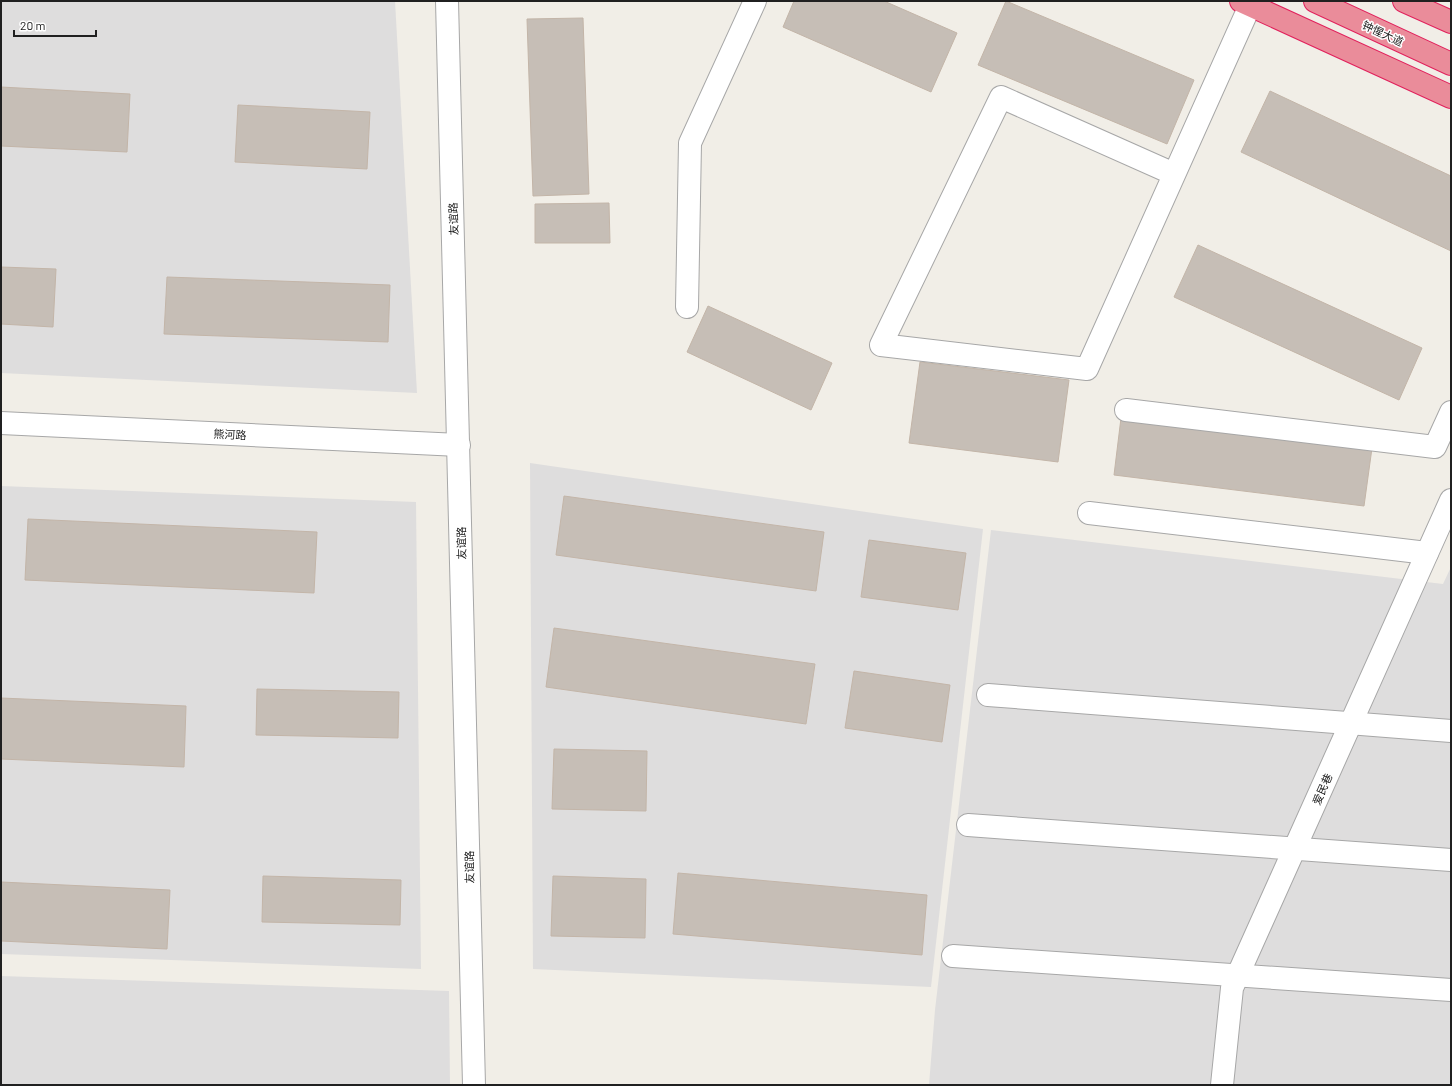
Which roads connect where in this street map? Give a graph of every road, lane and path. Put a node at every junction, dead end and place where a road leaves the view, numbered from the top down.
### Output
1 (447, 1) edge
2 (755, 1) edge
3 (1315, 1) edge
4 (1404, 1) edge
5 (1247, 2) edge
6 (1451, 22) edge
7 (1451, 64) edge
8 (1451, 97) edge
9 (1174, 174) junction
10 (687, 307) dead end
11 (1126, 410) dead end
12 (1451, 412) edge
13 (1, 423) edge
14 (459, 445) junction
15 (1451, 500) edge
16 (1089, 513) dead end
17 (1427, 553) junction
18 (988, 695) dead end
19 (1351, 724) junction
20 (1451, 731) edge
21 (968, 825) dead end
22 (1295, 849) junction
23 (1451, 860) edge
24 (952, 956) dead end
25 (1238, 976) junction
26 (1451, 990) edge
27 (474, 1085) edge
28 (1222, 1085) edge

1 - 14 street, 友谊路
2 - 10 street
3 - 7 highway, 钟惺大道
4 - 6 highway
5 - 8 highway
5 - 9 street
9 - 9 street
11 - 12 street
13 - 14 street, 熊河路
14 - 27 street, 友谊路
15 - 17 street, 爱民巷
16 - 17 street
17 - 19 street, 爱民巷
18 - 19 street
19 - 20 street
19 - 22 street, 爱民巷
21 - 22 street
22 - 23 street
22 - 25 street, 爱民巷
24 - 25 street
25 - 26 street
25 - 28 street, 爱民巷

